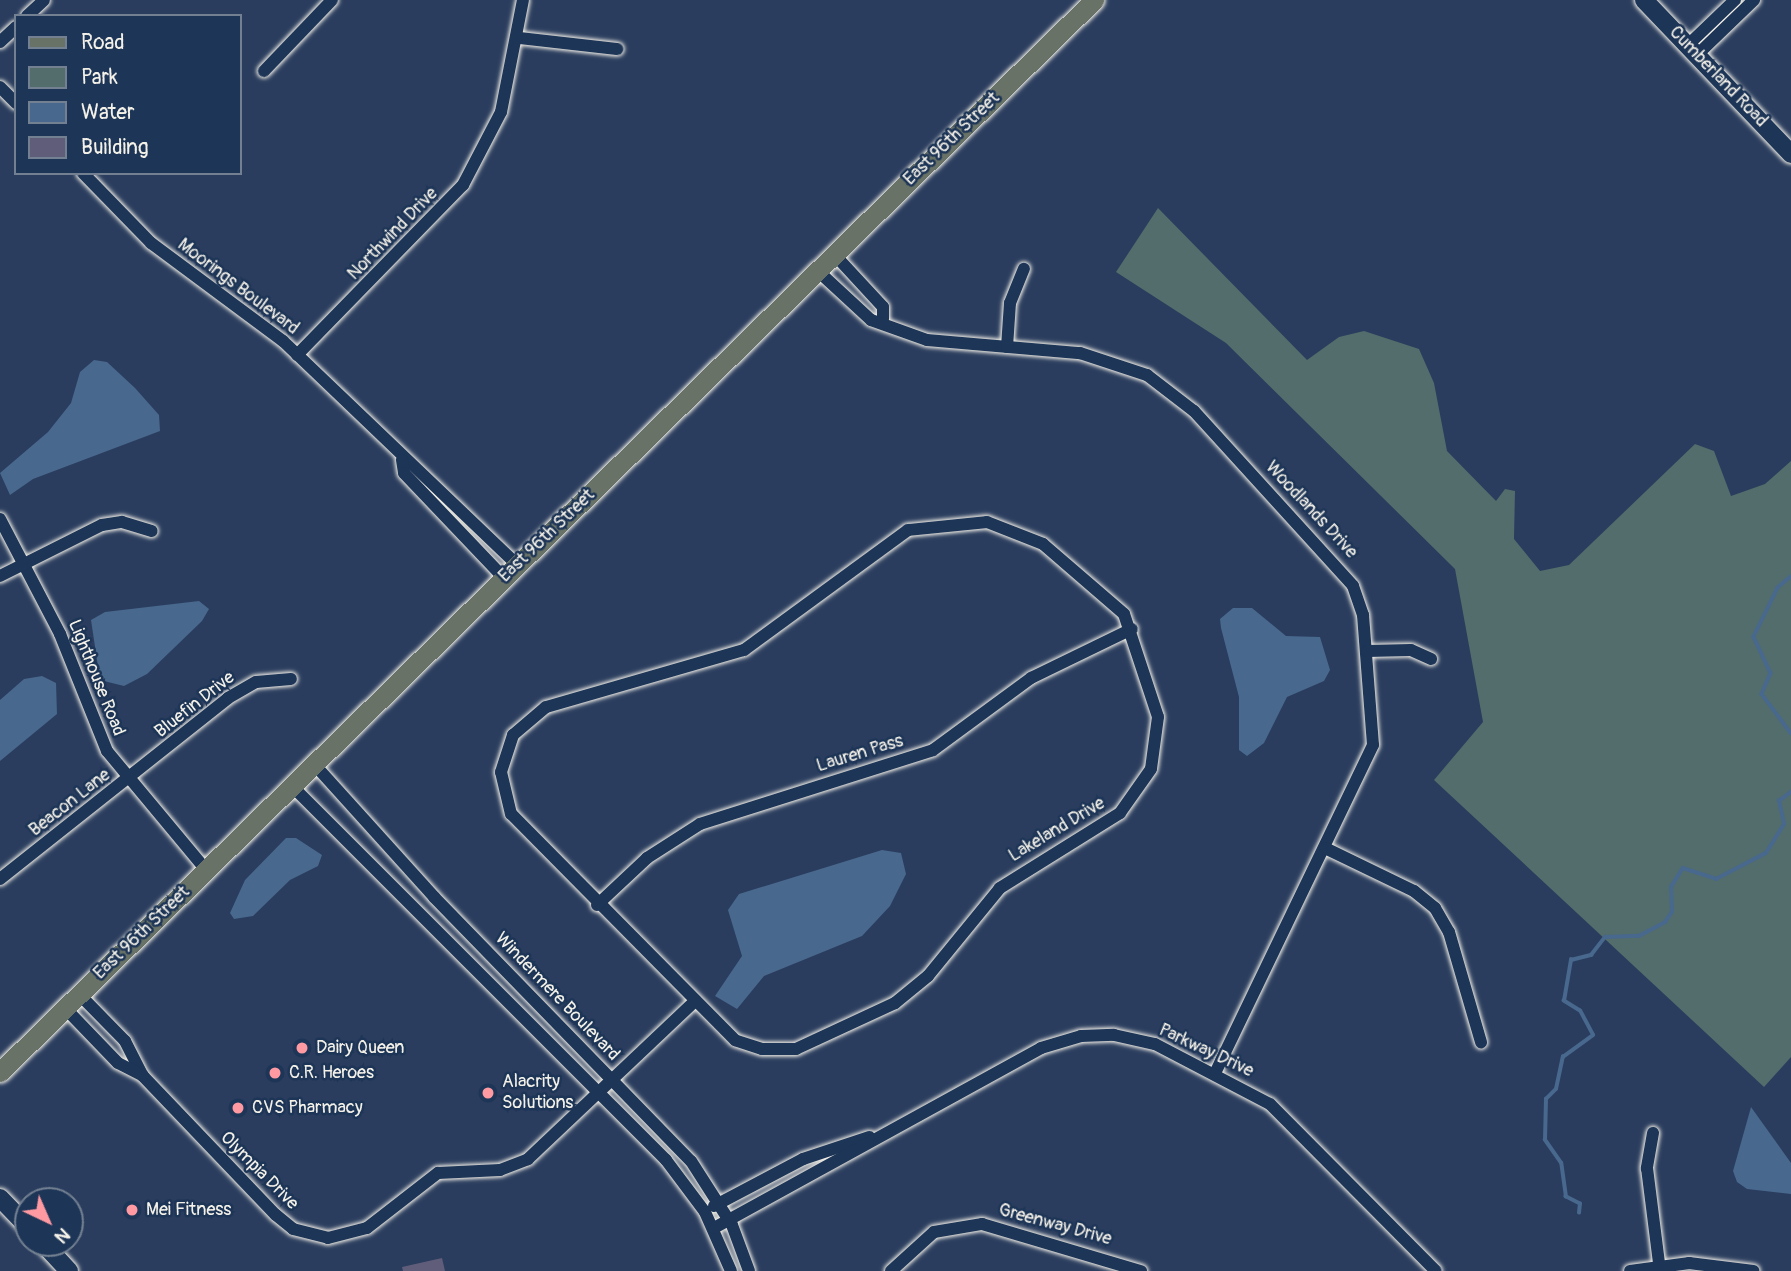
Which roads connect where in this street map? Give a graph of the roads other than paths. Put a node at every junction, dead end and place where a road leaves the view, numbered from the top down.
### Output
1 (44, 0) edge
2 (332, 0) edge
3 (523, 0) edge
4 (1094, 0) edge
5 (1644, 0) edge
6 (1735, 0) edge
7 (1754, 0) edge
8 (29, 14) edge
9 (14, 29) edge
10 (519, 37) junction
11 (0, 42) edge
12 (617, 49) dead end
13 (1693, 50) junction
14 (264, 71) dead end
15 (0, 87) edge
16 (14, 101) edge
17 (1791, 154) edge
18 (85, 175) edge
19 (834, 254) junction
20 (1024, 269) dead end
21 (818, 271) junction
22 (883, 319) junction
23 (1007, 347) junction
24 (297, 355) junction
25 (0, 519) edge
26 (152, 531) dead end
27 (24, 562) junction
28 (511, 571) junction
29 (0, 576) edge
30 (1132, 629) junction
31 (1367, 650) junction
32 (1431, 659) dead end
33 (291, 679) dead end
34 (314, 764) junction
35 (128, 780) junction
36 (292, 786) junction
37 (1325, 848) junction
38 (206, 870) junction
39 (0, 879) edge
40 (597, 905) junction
41 (72, 1001) junction
42 (693, 1003) junction
43 (1480, 1042) dead end
44 (0, 1072) edge
45 (1215, 1073) junction
46 (143, 1076) junction
47 (614, 1080) junction
48 (601, 1092) junction
49 (1653, 1133) dead end
50 (869, 1137) junction
51 (0, 1198) edge
52 (720, 1203) junction
53 (14, 1212) edge
54 (705, 1212) junction
55 (729, 1220) junction
56 (713, 1228) junction
57 (56, 1257) edge
58 (1660, 1269) edge
59 (69, 1271) edge
60 (731, 1271) edge
61 (749, 1271) edge
62 (891, 1271) edge
63 (1141, 1271) edge
64 (1436, 1271) edge
65 (1630, 1271) edge
66 (1754, 1271) edge

1 - 8 street
2 - 14 street
3 - 10 street, Northwind Drive
4 - 19 main road, East 96th Street
5 - 13 main road, Cumberland Road
6 - 13 street
7 - 13 street
9 - 11 street
10 - 12 street
10 - 24 street, Northwind Drive
13 - 17 main road, Cumberland Road
15 - 16 street
18 - 24 street, Moorings Boulevard
19 - 21 main road, East 96th Street
19 - 22 street
20 - 23 street
21 - 22 street, Woodlands Drive
21 - 28 main road, East 96th Street
22 - 23 street, Woodlands Drive
23 - 31 street, Woodlands Drive
24 - 28 street, Moorings Boulevard
25 - 27 street, Lighthouse Road
26 - 27 street
27 - 29 street
27 - 35 street, Lighthouse Road
28 - 34 main road, East 96th Street
30 - 40 street, Lauren Pass
30 - 40 street, Lakeland Drive
30 - 42 street, Lakeland Drive
31 - 32 street
31 - 37 street, Woodlands Drive
33 - 35 street, Bluefin Drive
34 - 36 main road, East 96th Street
34 - 47 street, Windermere Boulevard
35 - 38 street, Lighthouse Road
35 - 39 street, Beacon Lane
36 - 38 main road, East 96th Street
36 - 48 street, Windermere Boulevard
37 - 43 street
37 - 45 street, Woodlands Drive
38 - 41 main road, East 96th Street
40 - 42 street, Lakeland Drive
41 - 44 main road, East 96th Street
41 - 46 street, Olympia Drive
41 - 46 street, Olympia Drive
42 - 47 street, Olympia Drive
45 - 50 street, Parkway Drive
45 - 64 street, Parkway Drive
46 - 48 street, Olympia Drive
47 - 48 street, Olympia Drive
47 - 52 street, Windermere Boulevard
48 - 54 street, Windermere Boulevard
49 - 58 street
50 - 52 street, Parkway Drive
50 - 55 street, Parkway Drive
51 - 53 main road
52 - 54 street, Parkway Drive
52 - 55 street, Windermere Boulevard
54 - 56 street, Windermere Boulevard
55 - 56 street, Parkway Drive
55 - 61 street, Windermere Boulevard
56 - 60 street, Windermere Boulevard
57 - 59 main road
58 - 65 street
58 - 66 street
62 - 63 street, Greenway Drive

